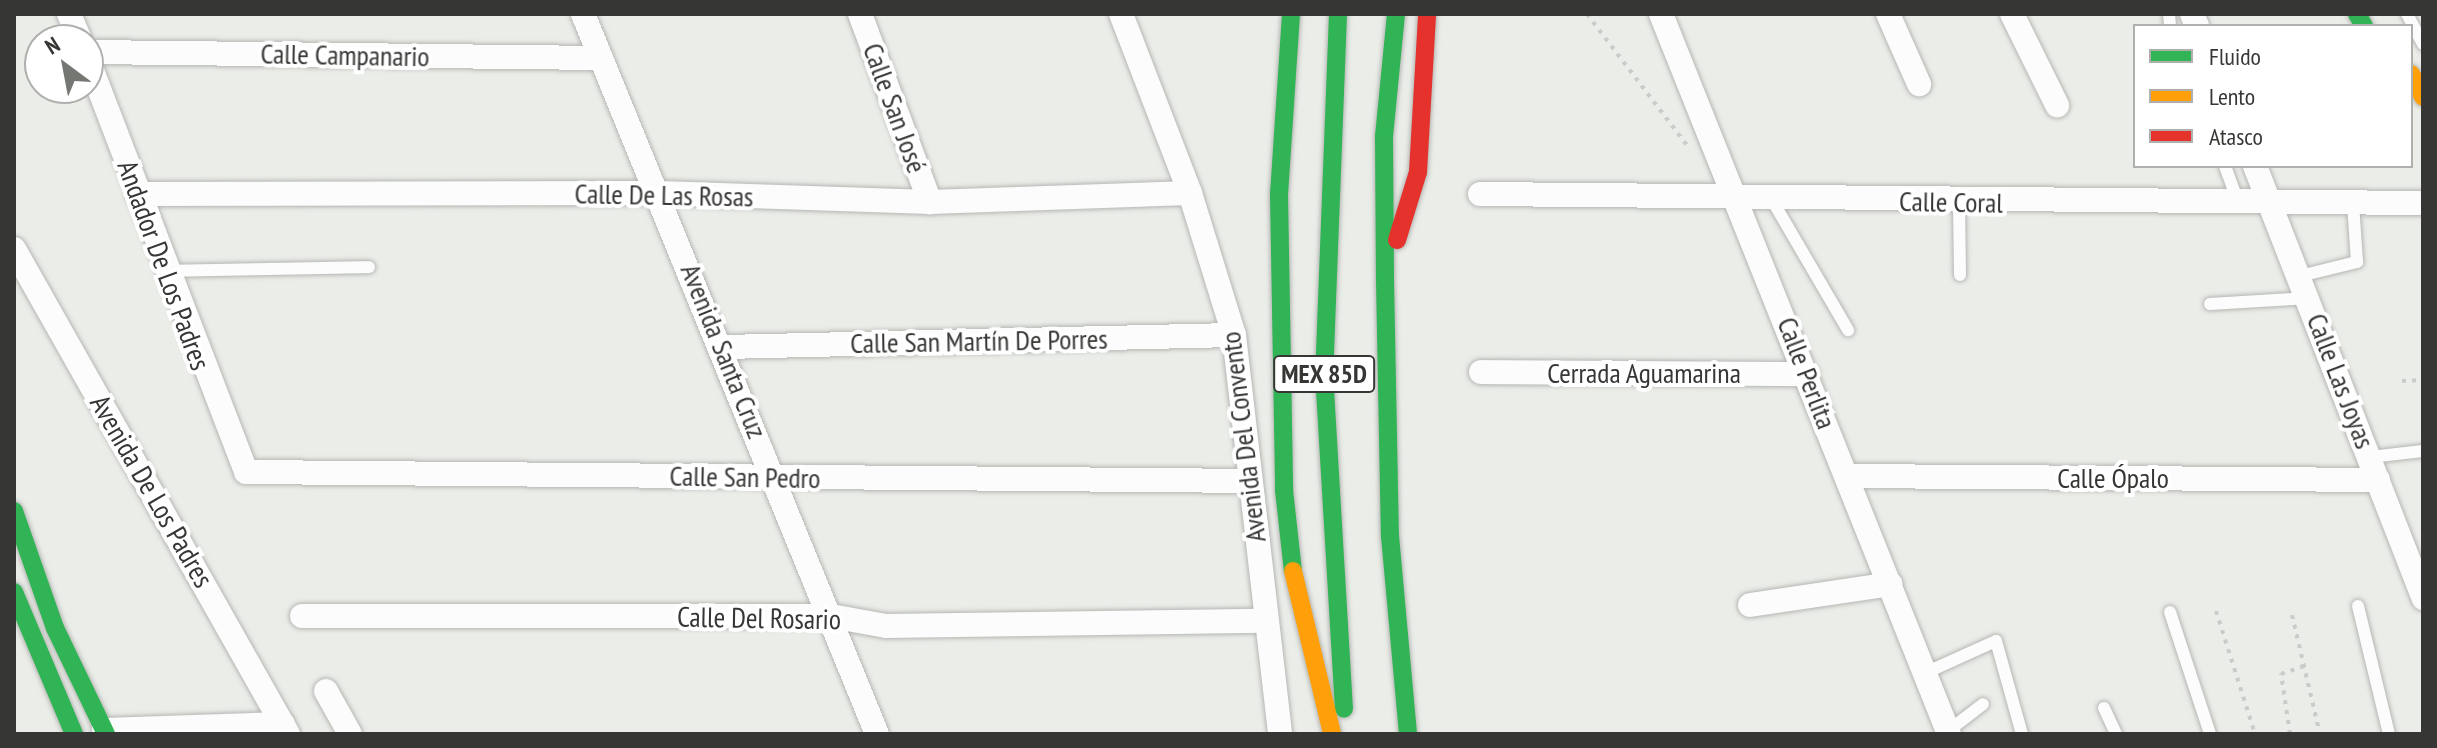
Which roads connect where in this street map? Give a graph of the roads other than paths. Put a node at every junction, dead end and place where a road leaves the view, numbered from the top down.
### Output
1 (583, 14) edge
2 (860, 14) edge
3 (1121, 14) edge
4 (1291, 14) edge
5 (1310, 14) edge
6 (1338, 14) edge
7 (1396, 14) edge
8 (1427, 14) edge
9 (1661, 14) edge
10 (1888, 14) edge
11 (2012, 14) edge
12 (2410, 14) edge
13 (2423, 33) edge
14 (2423, 44) edge
15 (104, 52) edge
16 (601, 58) junction
17 (2413, 78) edge
18 (1919, 84) dead end
19 (2423, 97) edge
20 (104, 103) edge
21 (2057, 105) dead end
22 (2226, 168) edge
23 (2256, 168) edge
24 (659, 193) junction
25 (1190, 193) junction
26 (138, 194) junction
27 (1279, 194) junction
28 (1480, 194) dead end
29 (1740, 200) junction
30 (1772, 200) junction
31 (930, 202) junction
32 (1959, 202) junction
33 (2423, 203) edge
34 (2353, 204) junction
35 (2239, 205) junction
36 (2271, 205) junction
37 (14, 249) edge
38 (369, 267) dead end
39 (167, 271) junction
40 (1960, 275) dead end
41 (1385, 280) junction
42 (2305, 287) junction
43 (2210, 304) dead end
44 (1848, 330) dead end
45 (1234, 335) junction
46 (724, 347) junction
47 (1481, 372) dead end
48 (1807, 374) junction
49 (2423, 451) edge
50 (2374, 468) junction
51 (241, 470) joint
52 (1848, 476) junction
53 (776, 478) junction
54 (1249, 481) junction
55 (14, 511) edge
56 (1890, 584) junction
57 (14, 592) edge
58 (2423, 598) edge
59 (1750, 605) dead end
60 (2358, 606) dead end
61 (2170, 612) dead end
62 (302, 616) dead end
63 (831, 616) junction
64 (1264, 621) junction
65 (1925, 673) junction
66 (326, 691) dead end
67 (1983, 704) dead end
68 (2104, 708) dead end
69 (286, 729) edge
70 (175, 731) edge
71 (105, 732) edge
72 (1948, 732) edge
73 (74, 734) edge
74 (350, 734) edge
75 (877, 734) edge
76 (1280, 734) edge
77 (1332, 734) edge
78 (1346, 734) edge
79 (1408, 734) edge
80 (2022, 734) edge
81 (2116, 734) edge
82 (2210, 734) edge
83 (2389, 734) edge

1 - 16 street, Avenida Santa Cruz
2 - 31 street, Calle San José
3 - 25 street, Avenida Del Convento
4 - 27 main road
5 - 27 main road
6 - 78 main road, MEX 85D
7 - 41 main road, MEX 85D
8 - 41 main road
9 - 29 street, Calle Perlita
10 - 18 street
11 - 21 street
12 - 13 lane
12 - 14 lane
15 - 16 street, Calle Campanario
16 - 24 street, Avenida Santa Cruz
17 - 19 main road
20 - 26 street, Andador De Los Padres
22 - 35 lane
23 - 36 street, Calle Las Joyas
24 - 26 street, Calle De Las Rosas
24 - 31 street, Calle De Las Rosas
24 - 46 street, Avenida Santa Cruz
25 - 31 street, Calle De Las Rosas
25 - 45 street, Avenida Del Convento
26 - 39 street, Andador De Los Padres
27 - 77 main road
28 - 29 street, Calle Coral
29 - 30 street, Calle Coral
29 - 48 street, Calle Perlita
30 - 32 street, Calle Coral
30 - 44 lane
32 - 35 street, Calle Coral
32 - 40 lane
33 - 34 street, Calle Coral
34 - 36 street, Calle Coral
34 - 42 lane
35 - 36 street, Calle Coral
36 - 42 street, Calle Las Joyas
37 - 69 street, Avenida De Los Padres
38 - 39 lane
39 - 51 street, Andador De Los Padres
41 - 79 main road, MEX 85D
42 - 43 lane
42 - 50 street, Calle Las Joyas
45 - 46 street, Calle San Martín De Porres
45 - 54 street, Avenida Del Convento
46 - 53 street, Avenida Santa Cruz
47 - 48 street, Cerrada Aguamarina
48 - 52 street, Calle Perlita
49 - 50 lane
50 - 52 street, Calle Ópalo
50 - 58 street, Calle Las Joyas
51 - 53 street, Calle San Pedro
52 - 56 street, Calle Perlita
53 - 54 street, Calle San Pedro
53 - 63 street, Avenida Santa Cruz
54 - 64 street, Avenida Del Convento
55 - 71 main road
56 - 59 street
56 - 65 street, Calle Perlita
57 - 73 main road
60 - 83 lane
61 - 82 lane
62 - 63 street, Calle Del Rosario
63 - 64 street, Calle Del Rosario
63 - 75 street, Avenida Santa Cruz
64 - 76 street, Avenida Del Convento
65 - 72 street, Calle Perlita
65 - 80 lane
66 - 74 street
67 - 72 lane
68 - 81 lane
69 - 70 street
70 - 71 street

